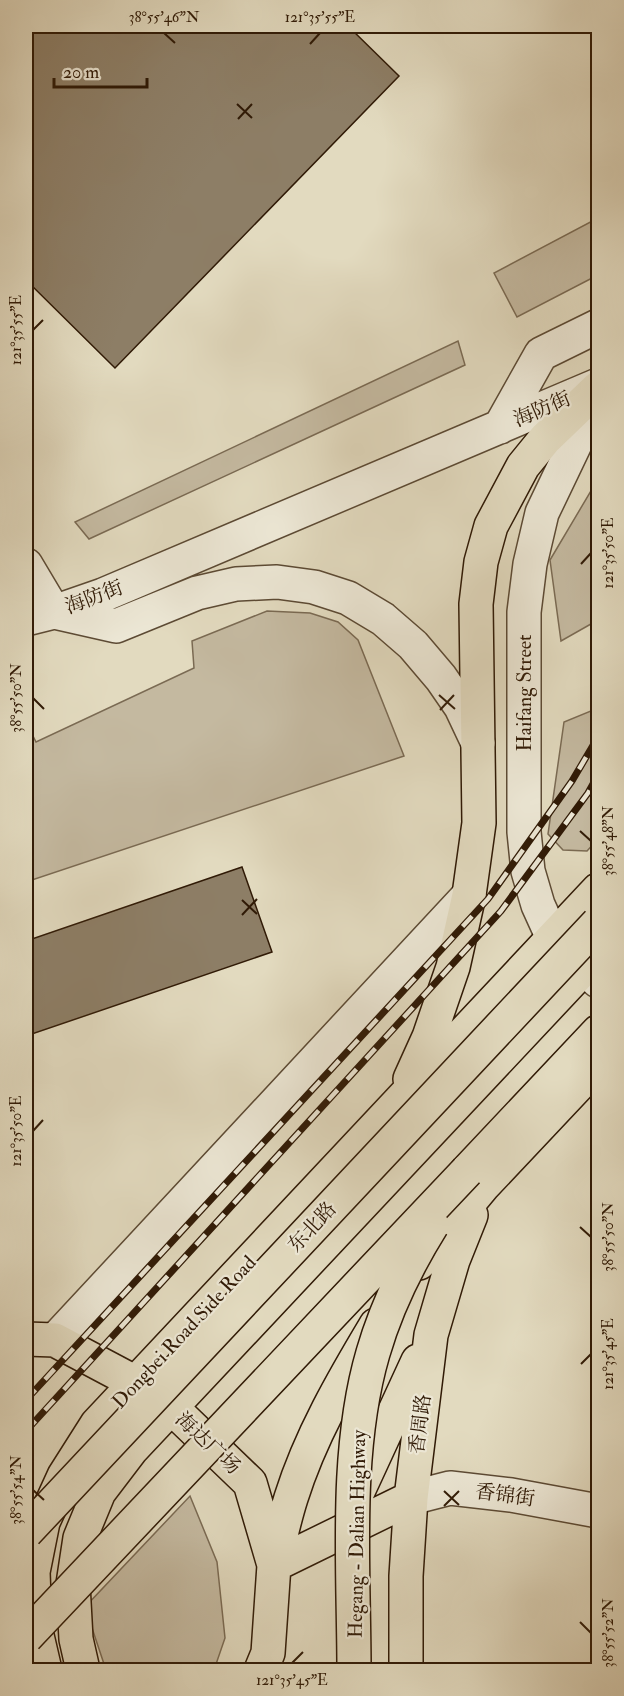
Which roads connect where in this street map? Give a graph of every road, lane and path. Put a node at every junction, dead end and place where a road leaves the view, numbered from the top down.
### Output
1 (598, 326) edge
2 (598, 386) edge
3 (598, 396) edge
4 (500, 427) junction
5 (26, 565) edge
6 (40, 616) edge
7 (478, 743) junction
8 (598, 890) edge
9 (469, 896) junction
10 (598, 923) edge
11 (553, 938) junction
12 (594, 968) edge
13 (598, 1032) edge
14 (598, 1064) edge
15 (399, 1102) junction
16 (475, 1178) junction
17 (431, 1335) junction
18 (40, 1340) edge
19 (136, 1383) junction
20 (171, 1407) junction
21 (411, 1498) junction
22 (598, 1511) edge
23 (26, 1532) edge
24 (338, 1534) junction
25 (274, 1565) junction
26 (26, 1637) edge
27 (269, 1665) edge
28 (45, 1671) edge
29 (83, 1671) edge
30 (354, 1671) edge
31 (406, 1671) edge

1 - 4 street
2 - 4 street, 海防街
2 - 7 main road
3 - 11 street, Haifang Street
4 - 6 street, 海防街
5 - 6 street
6 - 7 street, 海防街
7 - 9 main road
8 - 11 main road, Dongbei Road Side Road
9 - 15 main road
9 - 18 street
10 - 23 main road, 东北路, bridge
11 - 12 street, Haifang Street
11 - 15 main road, Dongbei Road Side Road
12 - 20 main road, 东北路
13 - 16 main road
14 - 16 main road
15 - 19 main road, Dongbei Road Side Road
16 - 17 main road, 香周路
16 - 25 main road
16 - 26 main road, bridge
16 - 30 main road, Hegang - Dalian Highway, bridge
17 - 21 main road, 香周路
17 - 24 main road
18 - 19 main road, 海达广场
19 - 20 main road, 海达广场
19 - 28 main road, Dongbei Road Side Road
20 - 25 main road, 海达广场
20 - 29 main road, 东北路
21 - 22 street, 香锦街
21 - 24 main road
21 - 31 main road, 香周路
24 - 25 main road
25 - 27 main road, 海达广场

